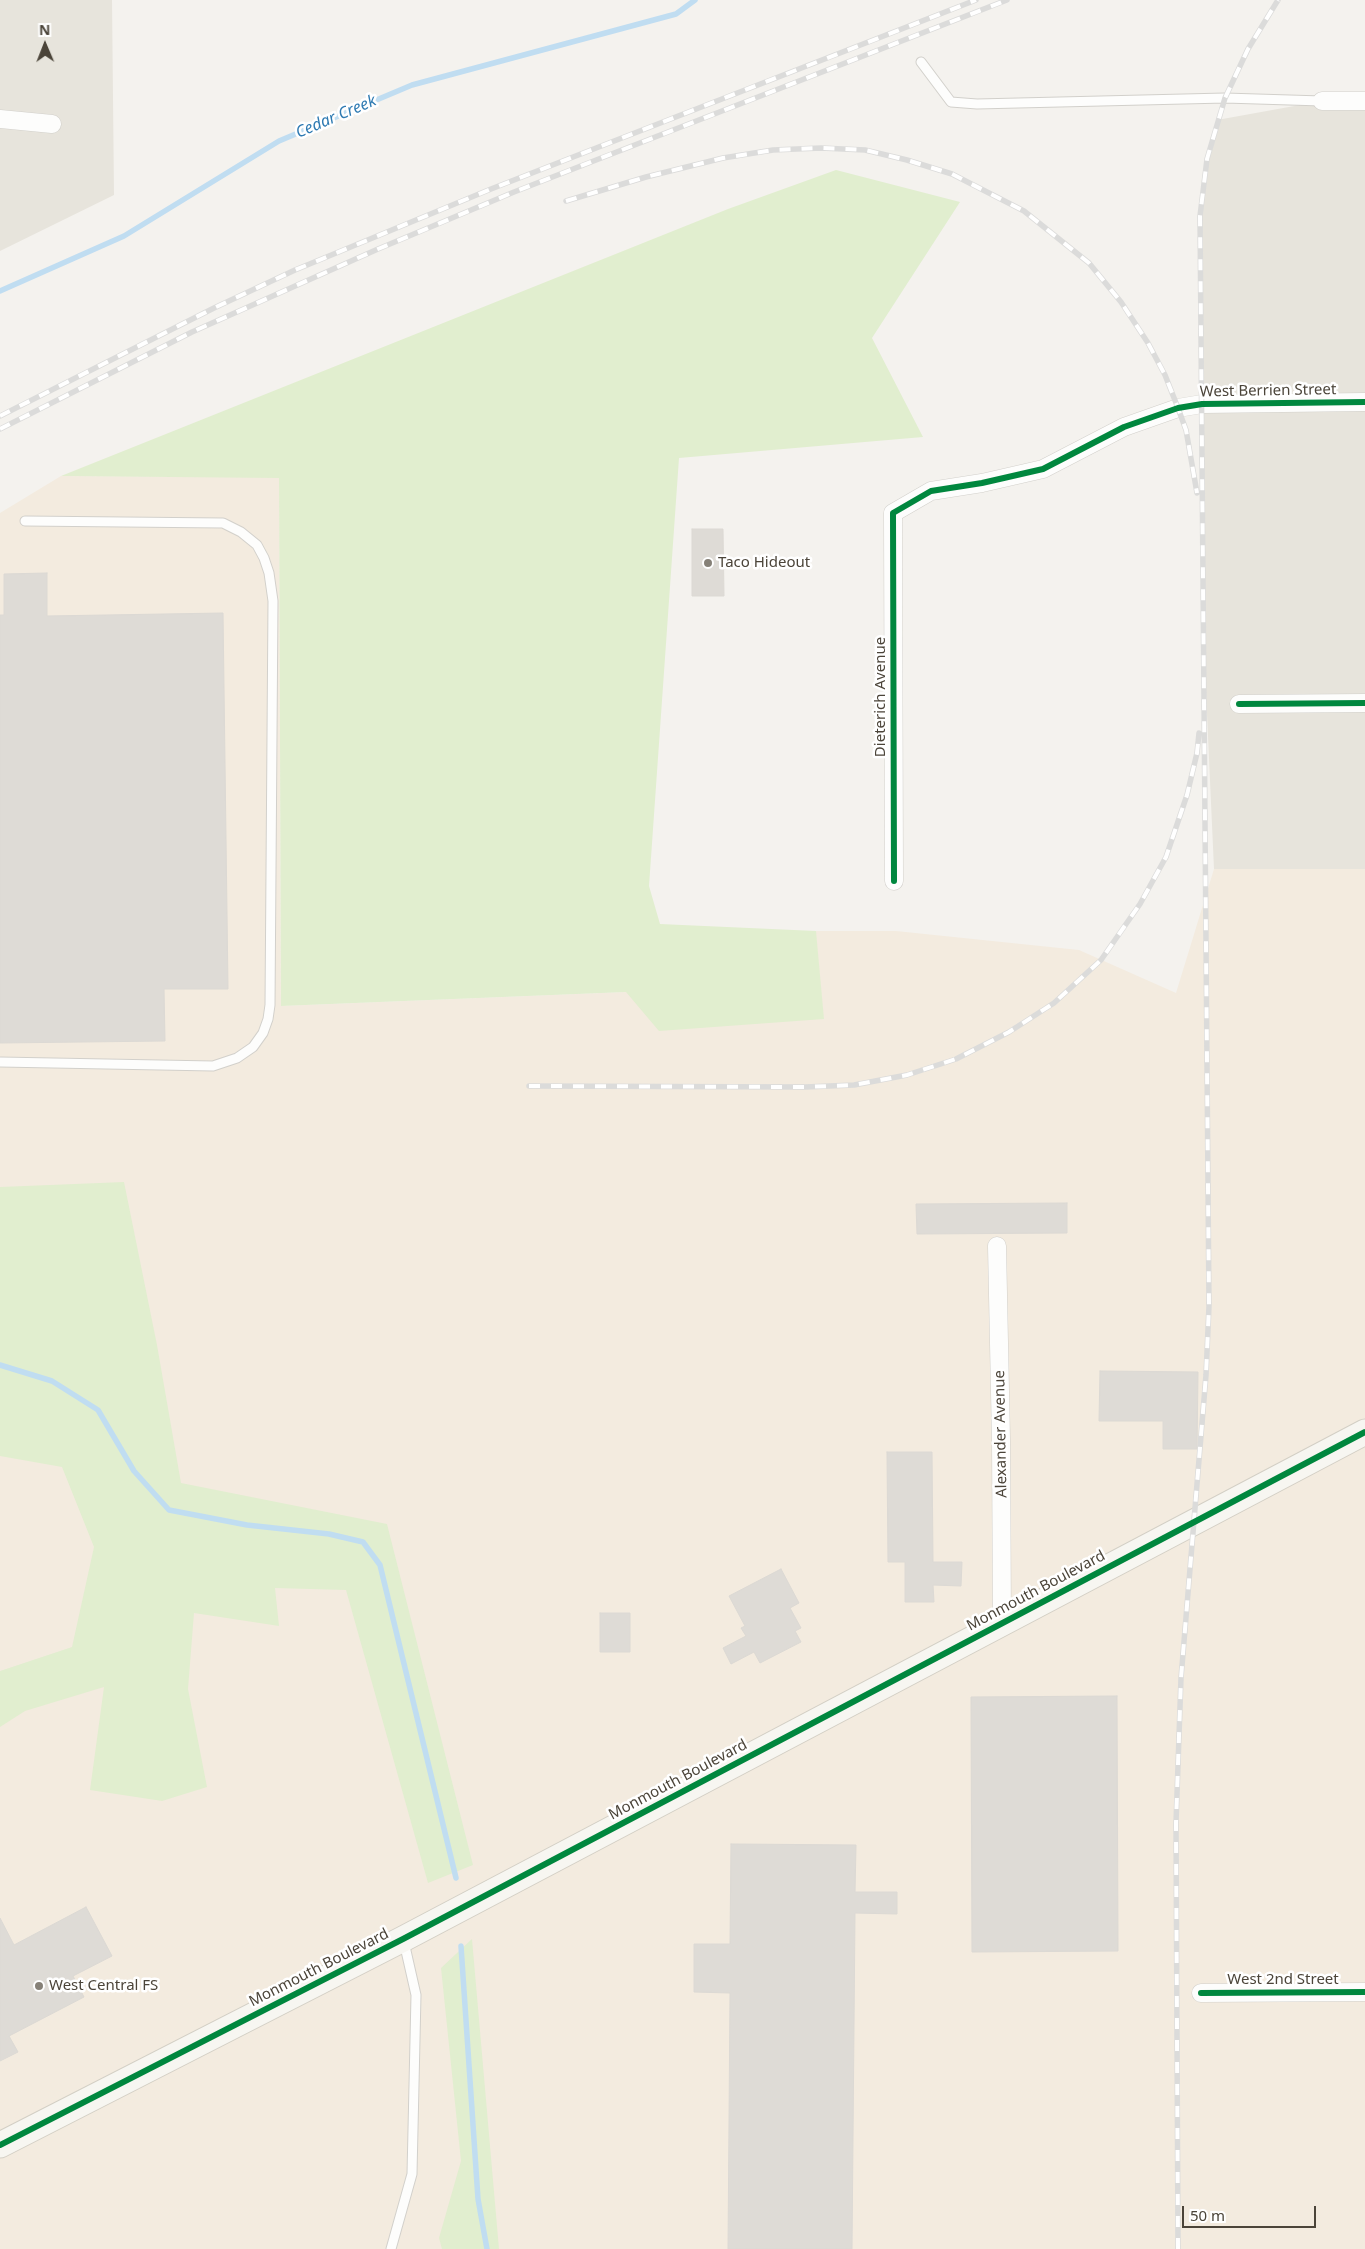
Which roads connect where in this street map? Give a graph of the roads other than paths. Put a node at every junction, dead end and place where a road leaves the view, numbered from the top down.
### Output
1 (921, 62) dead end
2 (1322, 101) joint
3 (1365, 101) edge
4 (0, 119) edge
5 (52, 124) dead end
6 (1365, 402) edge
7 (893, 513) joint
8 (25, 521) dead end
9 (1239, 704) dead end
10 (1365, 704) edge
11 (894, 881) dead end
12 (0, 1062) edge
13 (997, 1246) dead end
14 (1365, 1432) edge
15 (1002, 1623) junction
16 (403, 1939) junction
17 (1365, 1992) edge
18 (1201, 1993) dead end
19 (0, 2145) edge
20 (391, 2249) edge

1 - 2 lane
2 - 3 street
4 - 5 street
6 - 7 street, West Berrien Street
7 - 11 street, Dieterich Avenue
8 - 12 lane
9 - 10 street
13 - 15 street, Alexander Avenue
14 - 15 street, Monmouth Boulevard
15 - 16 street, Monmouth Boulevard
16 - 19 street, Monmouth Boulevard
16 - 20 lane
17 - 18 street, West 2nd Street

